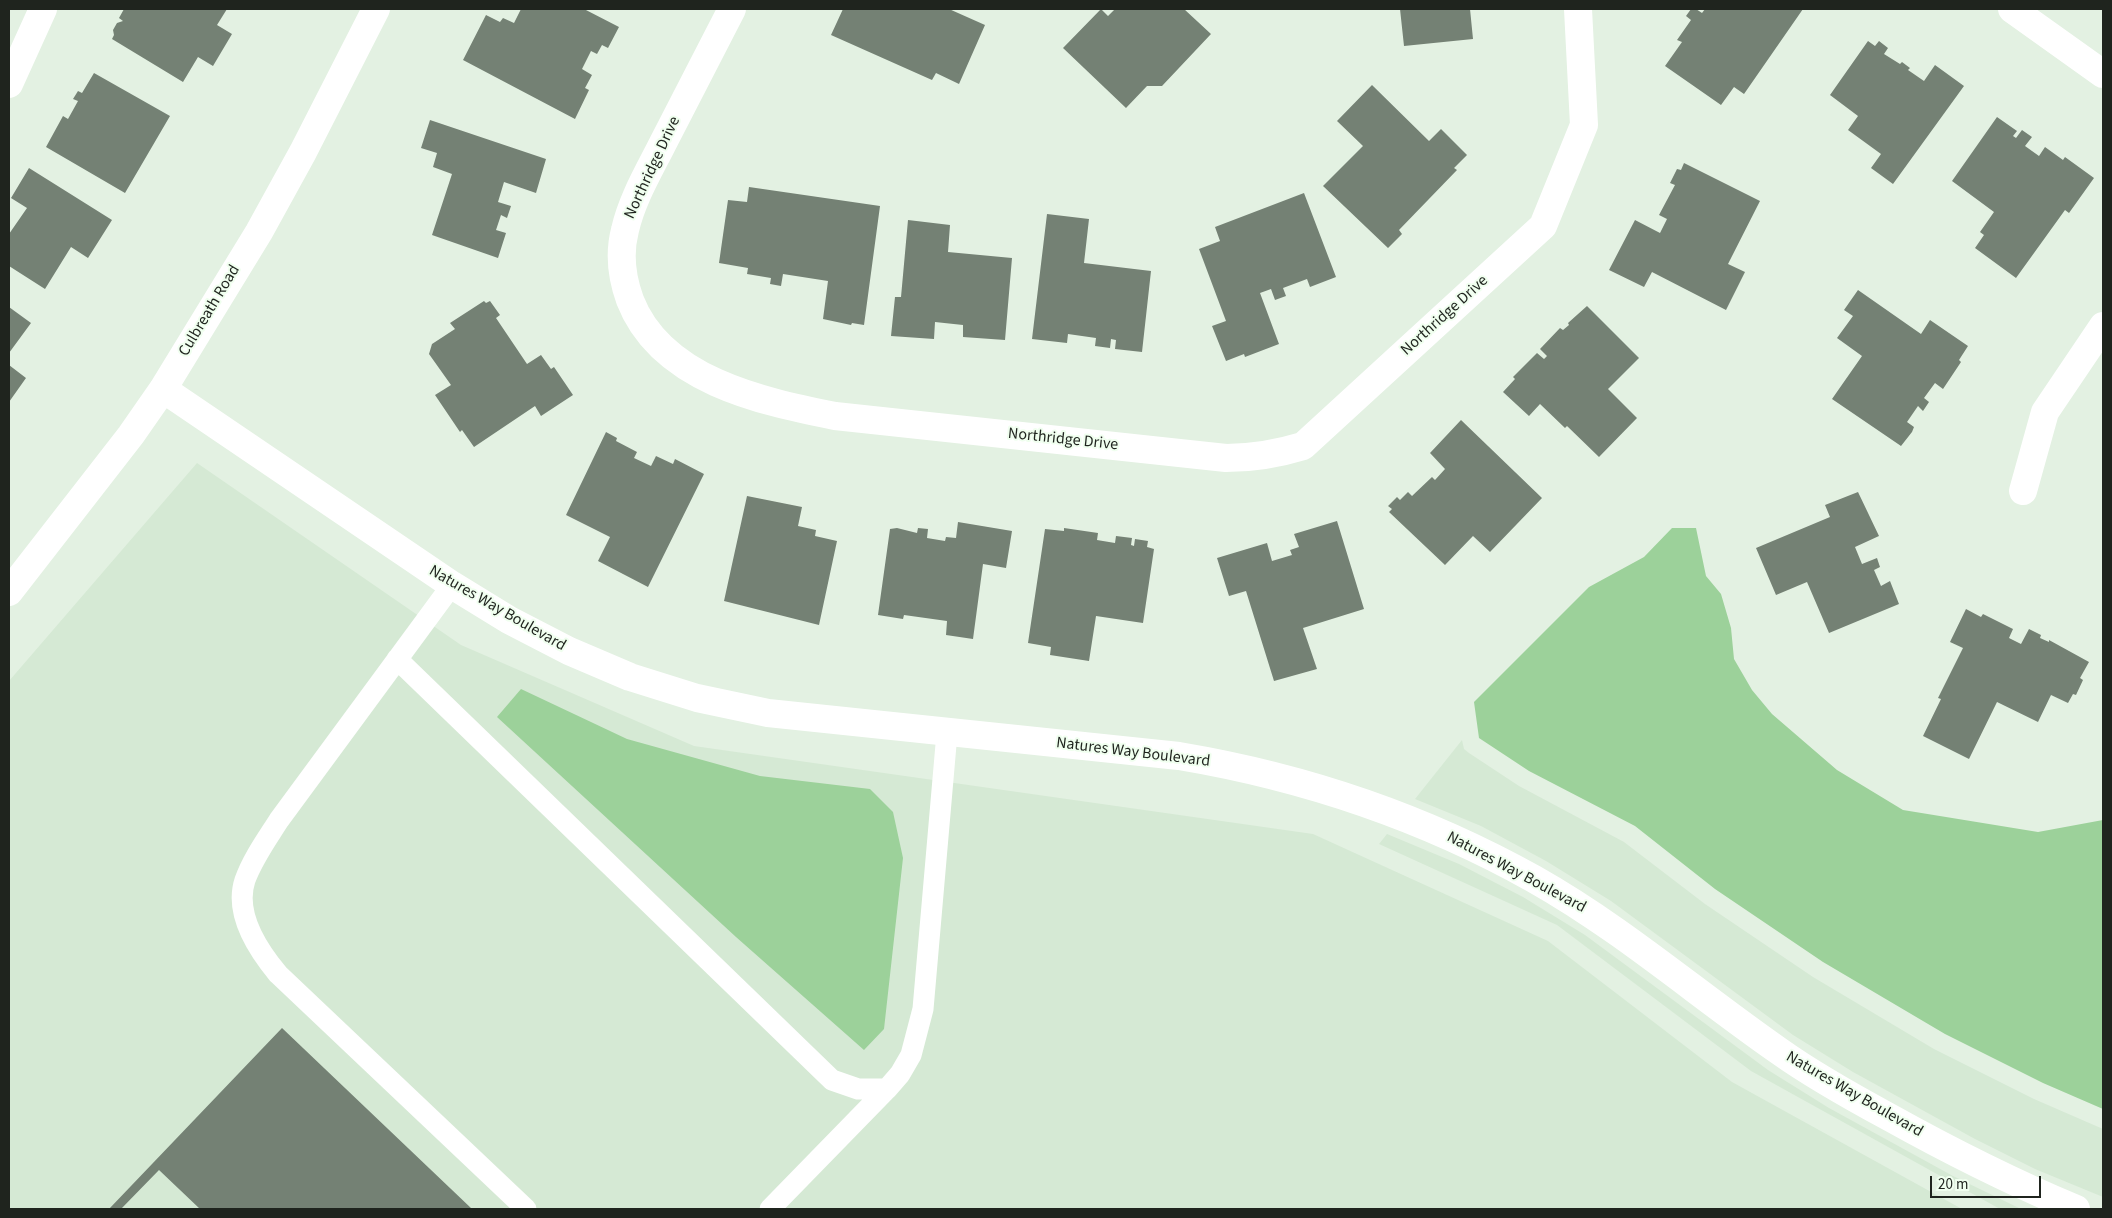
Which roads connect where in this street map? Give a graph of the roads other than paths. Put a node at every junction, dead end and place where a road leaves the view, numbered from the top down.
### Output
1 (43, 9) edge
2 (376, 9) edge
3 (732, 9) edge
4 (1578, 9) edge
5 (2012, 9) edge
6 (2103, 74) edge
7 (9, 84) edge
8 (2103, 326) edge
9 (163, 389) junction
10 (2023, 491) dead end
11 (452, 586) junction
12 (9, 592) edge
13 (397, 659) junction
14 (947, 733) junction
15 (887, 1089) junction
16 (526, 1209) edge
17 (770, 1209) edge
18 (2076, 1209) edge

1 - 7 street
2 - 9 street, Culbreath Road
3 - 4 street, Northridge Drive
5 - 6 street
8 - 10 street
9 - 11 street, Natures Way Boulevard
9 - 12 street, Culbreath Road
11 - 13 lane
11 - 14 street, Natures Way Boulevard
13 - 15 lane
13 - 16 lane
14 - 15 lane
14 - 18 street, Natures Way Boulevard
15 - 17 lane

